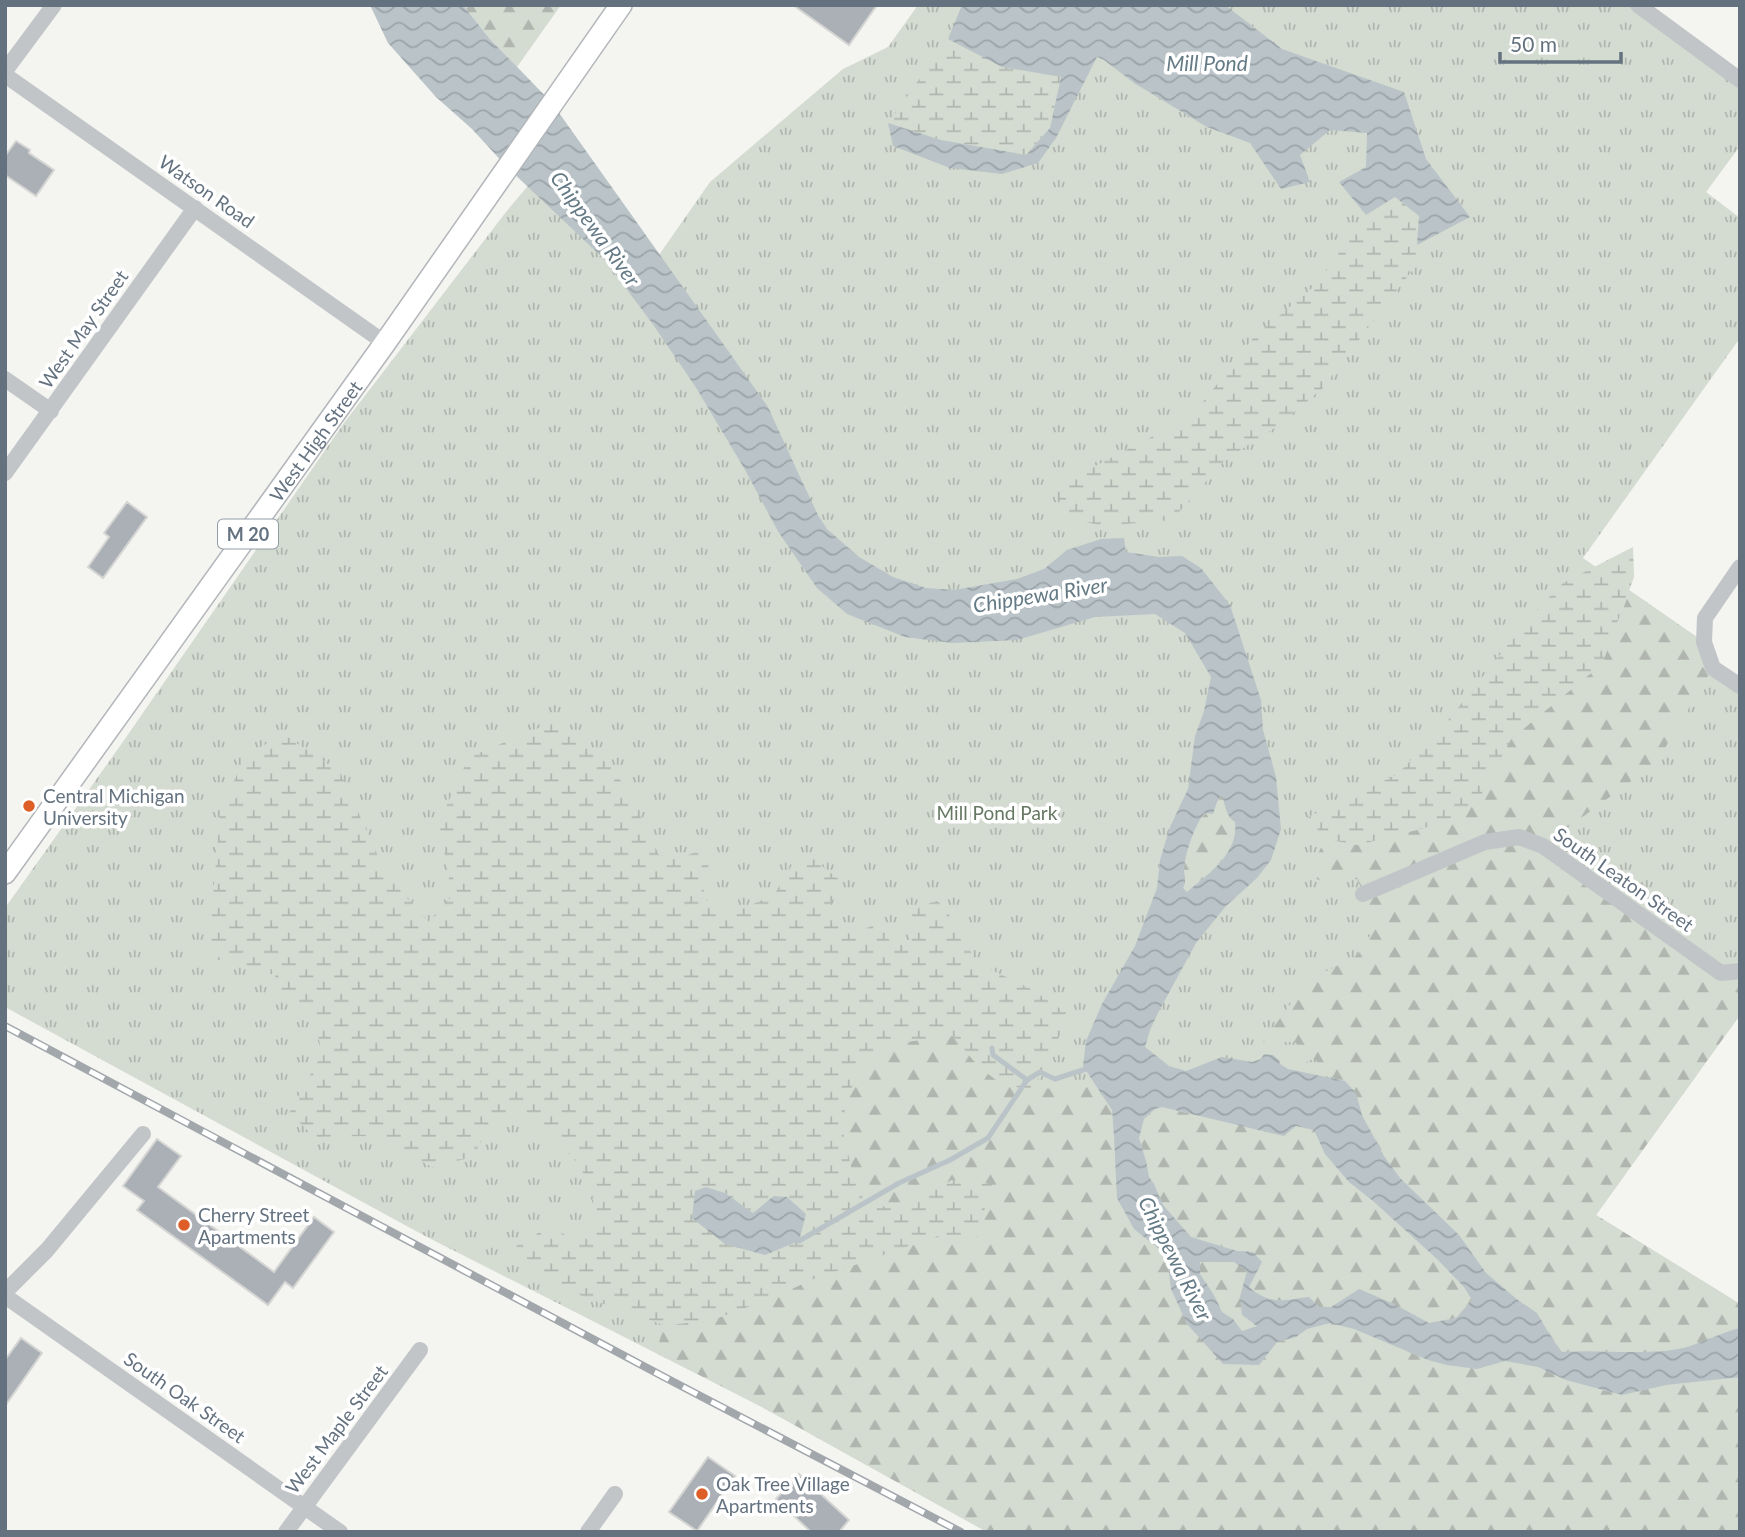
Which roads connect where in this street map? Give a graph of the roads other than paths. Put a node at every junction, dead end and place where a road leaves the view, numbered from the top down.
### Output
1 (54, 5) edge
2 (621, 5) edge
3 (1638, 5) edge
4 (5, 73) edge
5 (1740, 80) edge
6 (195, 208) junction
7 (385, 343) junction
8 (5, 379) edge
9 (51, 411) junction
10 (5, 473) edge
11 (1740, 567) edge
12 (1740, 686) edge
13 (5, 873) edge
14 (1363, 894) dead end
15 (1740, 971) edge
16 (143, 1134) dead end
17 (5, 1294) edge
18 (420, 1350) dead end
19 (615, 1494) dead end
20 (304, 1507) junction
21 (286, 1532) edge
22 (340, 1532) edge
23 (588, 1532) edge

1 - 4 street
2 - 7 main road, West High Street / M 20
3 - 5 street
4 - 6 street, Watson Road
6 - 7 street, Watson Road
6 - 9 street, West May Street
7 - 13 main road, West High Street / M 20
8 - 9 street
9 - 10 street, West May Street
11 - 12 street
14 - 15 street, South Leaton Street
16 - 17 street
17 - 20 street, South Oak Street
18 - 20 street, West Maple Street
19 - 23 street
20 - 21 street, West Maple Street
20 - 22 street, South Oak Street

